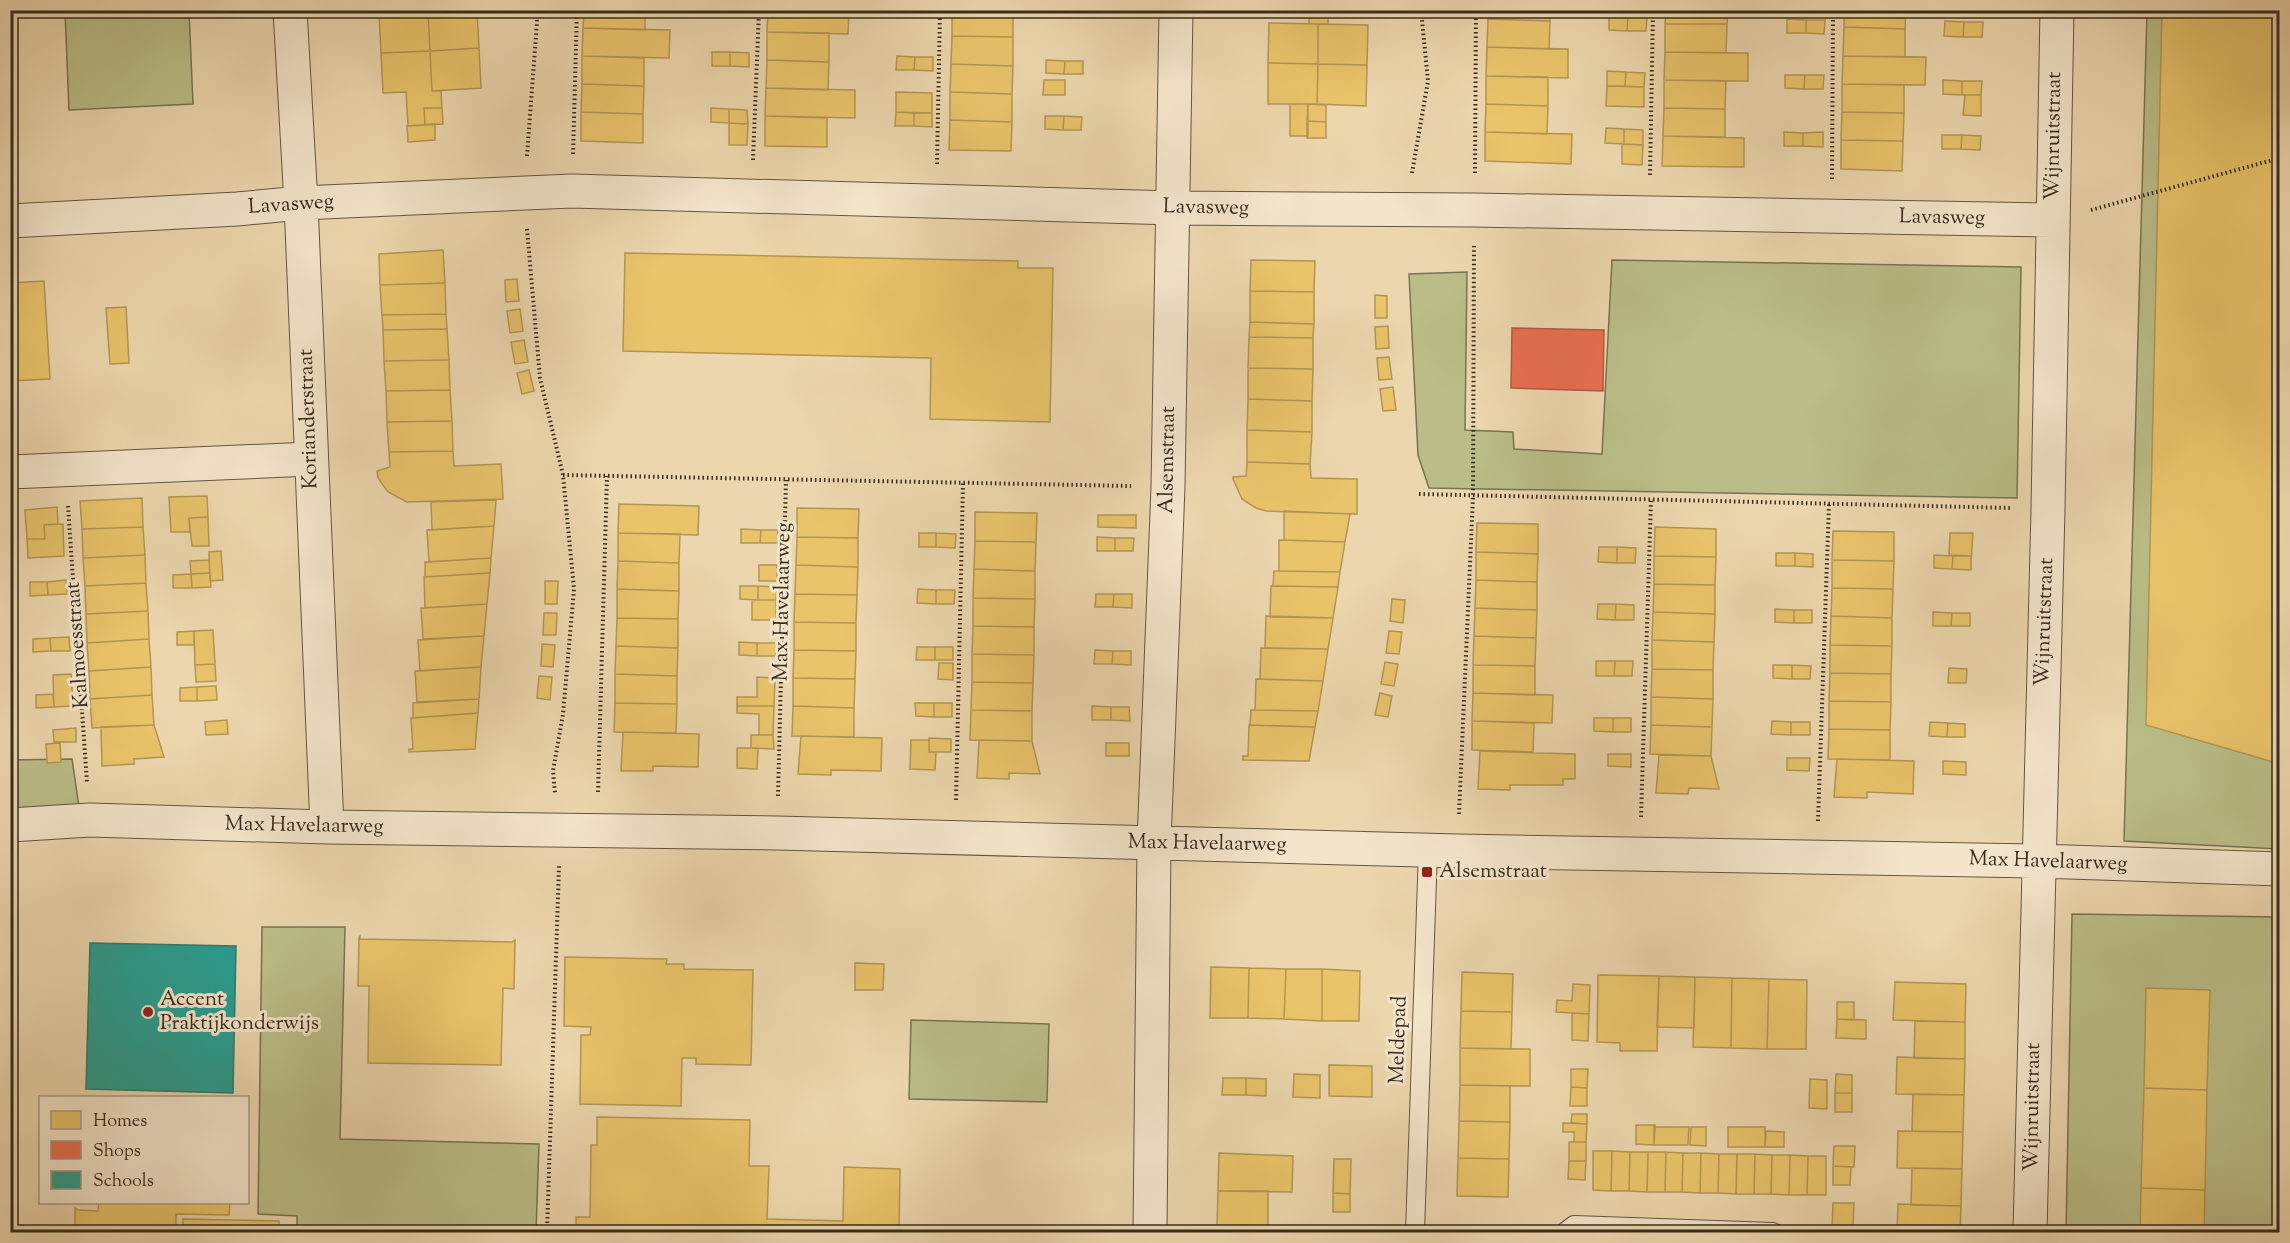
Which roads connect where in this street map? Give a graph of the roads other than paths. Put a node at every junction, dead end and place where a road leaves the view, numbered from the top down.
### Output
1 (290, 10) edge
2 (1176, 10) edge
3 (2057, 10) edge
4 (301, 203) junction
5 (1174, 208) junction
6 (2053, 220) junction
7 (10, 221) edge
8 (311, 459) junction
9 (10, 472) edge
10 (10, 825) edge
11 (327, 827) junction
12 (1154, 843) junction
13 (1443, 850) junction
14 (2039, 861) junction
15 (2280, 870) edge
16 (1150, 1233) edge
17 (1415, 1233) edge
18 (1565, 1233) edge
19 (1773, 1233) edge
20 (2031, 1233) edge

1 - 4 street, Korianderstraat
2 - 5 street, Alsemstraat
3 - 6 street, Wijnruitstraat
4 - 5 street, Lavasweg
4 - 7 street, Lavasweg
4 - 8 street, Korianderstraat
5 - 6 street, Lavasweg
5 - 12 street, Alsemstraat
6 - 14 street, Wijnruitstraat
8 - 9 street
8 - 11 street, Korianderstraat
10 - 11 street, Max Havelaarweg
11 - 12 street, Max Havelaarweg
12 - 13 street, Max Havelaarweg
12 - 16 street, Alsemstraat
13 - 14 street, Max Havelaarweg
13 - 17 lane, Meldepad
14 - 15 street, Max Havelaarweg
14 - 20 street, Wijnruitstraat
18 - 19 lane

